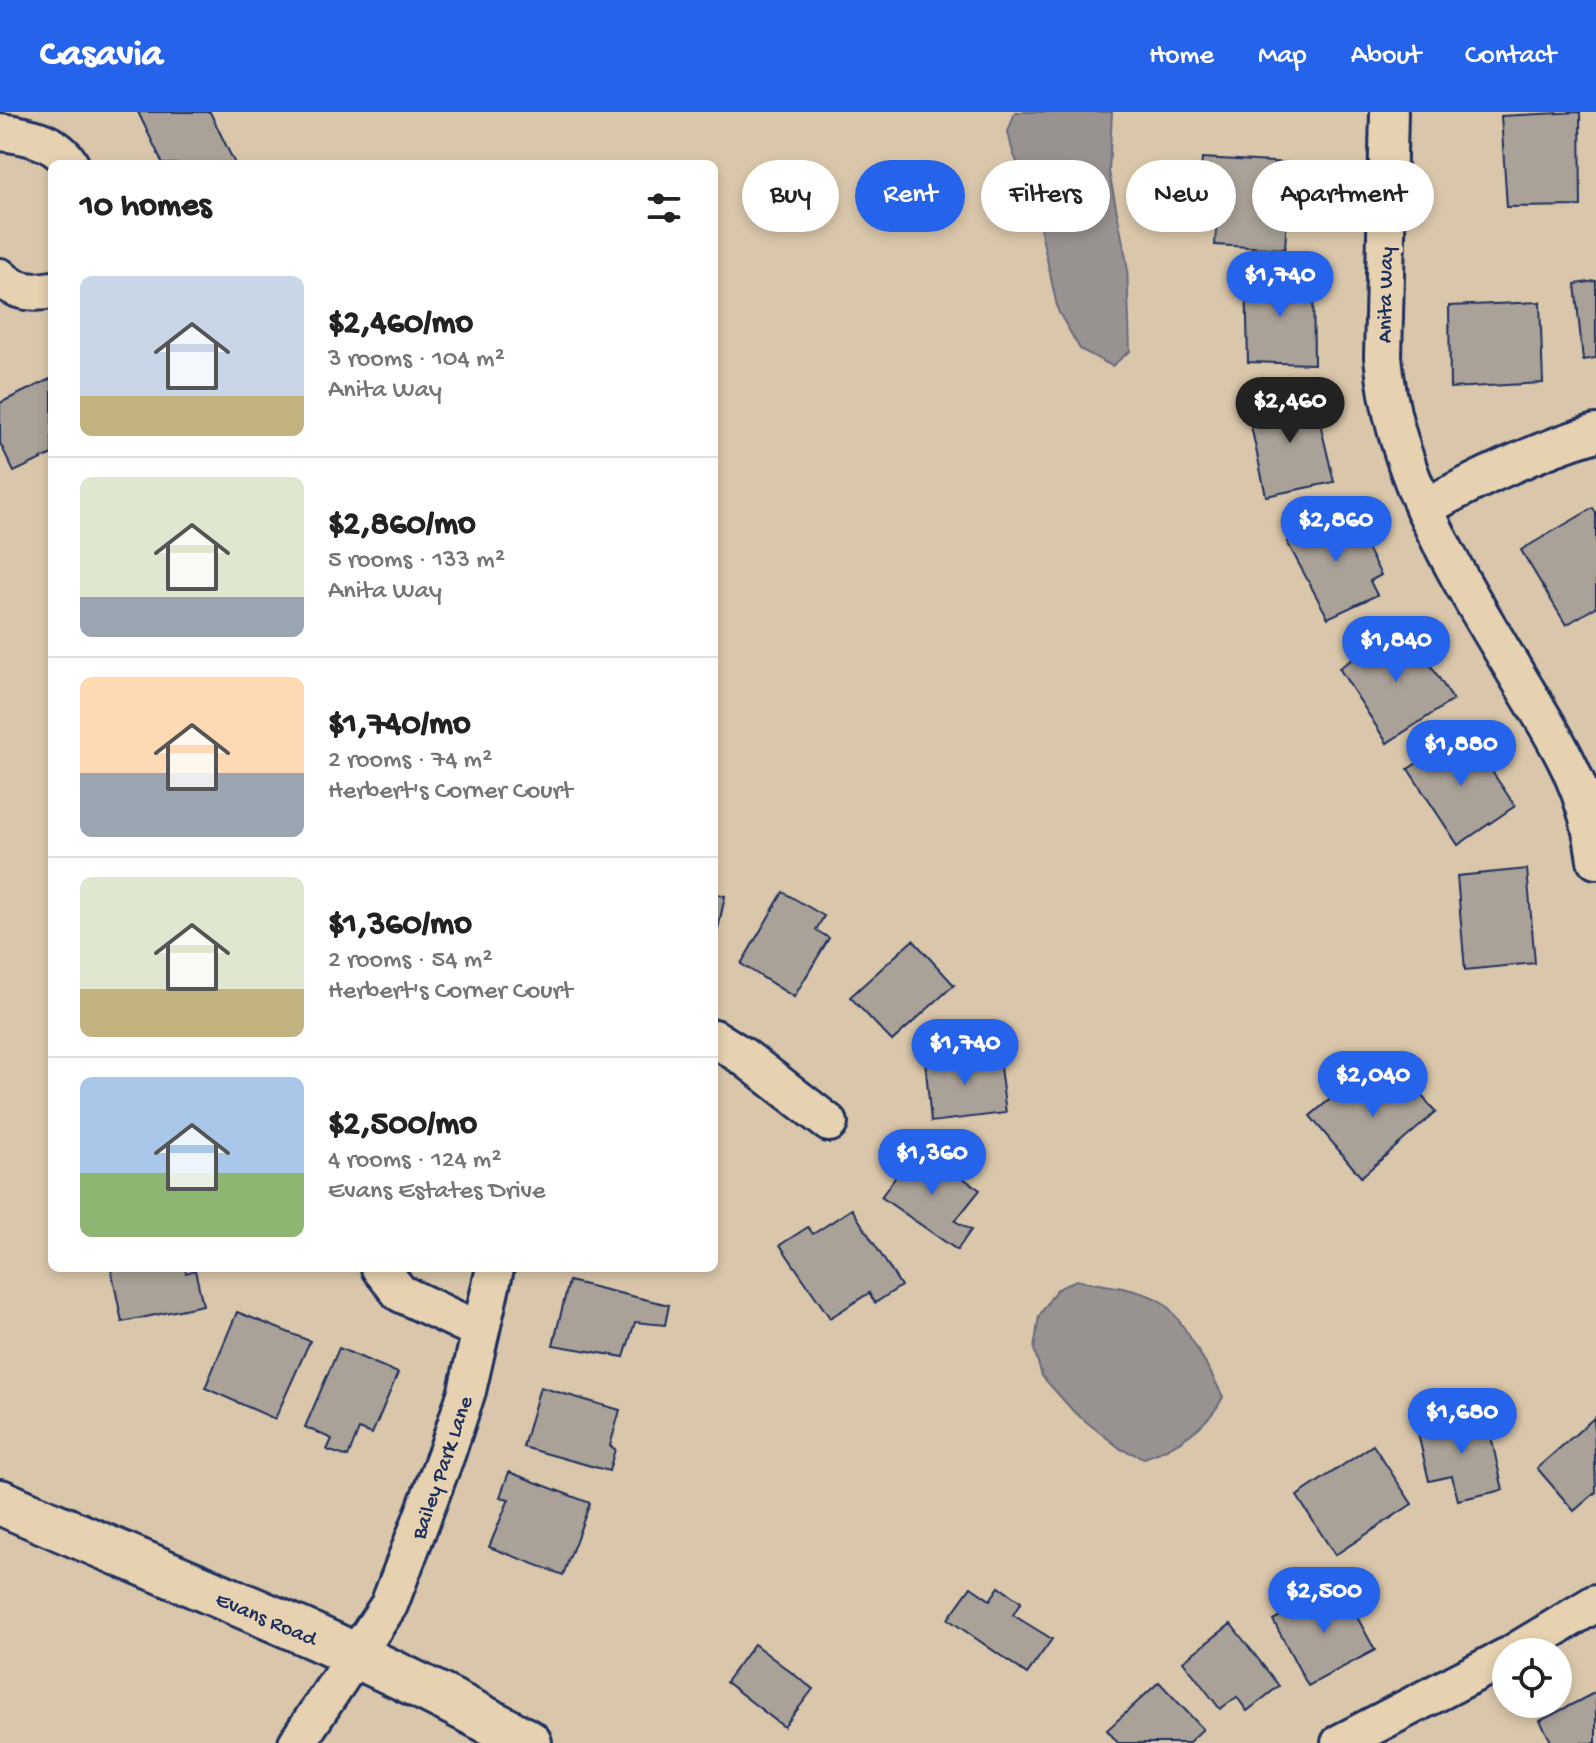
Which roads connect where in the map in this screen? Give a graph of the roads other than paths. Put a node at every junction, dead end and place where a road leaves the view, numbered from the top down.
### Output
1 (1389, 112) edge
2 (0, 132) edge
3 (66, 160) edge
4 (5, 286) edge
5 (48, 291) edge
6 (1596, 433) edge
7 (1424, 508) junction
8 (1596, 860) edge
9 (718, 1041) edge
10 (829, 1123) dead end
11 (383, 1272) edge
12 (494, 1272) edge
13 (480, 1331) junction
14 (0, 1502) edge
15 (1596, 1603) edge
16 (1538, 1638) edge
17 (357, 1655) junction
18 (1492, 1664) edge
19 (297, 1743) edge
20 (529, 1743) edge
21 (1340, 1743) edge

1 - 7 street, Anita Way
2 - 3 street
4 - 5 street
6 - 7 street
7 - 8 street, Anita Way
9 - 10 street
11 - 13 street
12 - 13 street, Bailey Park Lane
13 - 17 street, Bailey Park Lane
14 - 17 main road, Evans Road
15 - 16 street
17 - 19 street, Bailey Park Lane
17 - 20 main road, Evans Road
18 - 21 street

